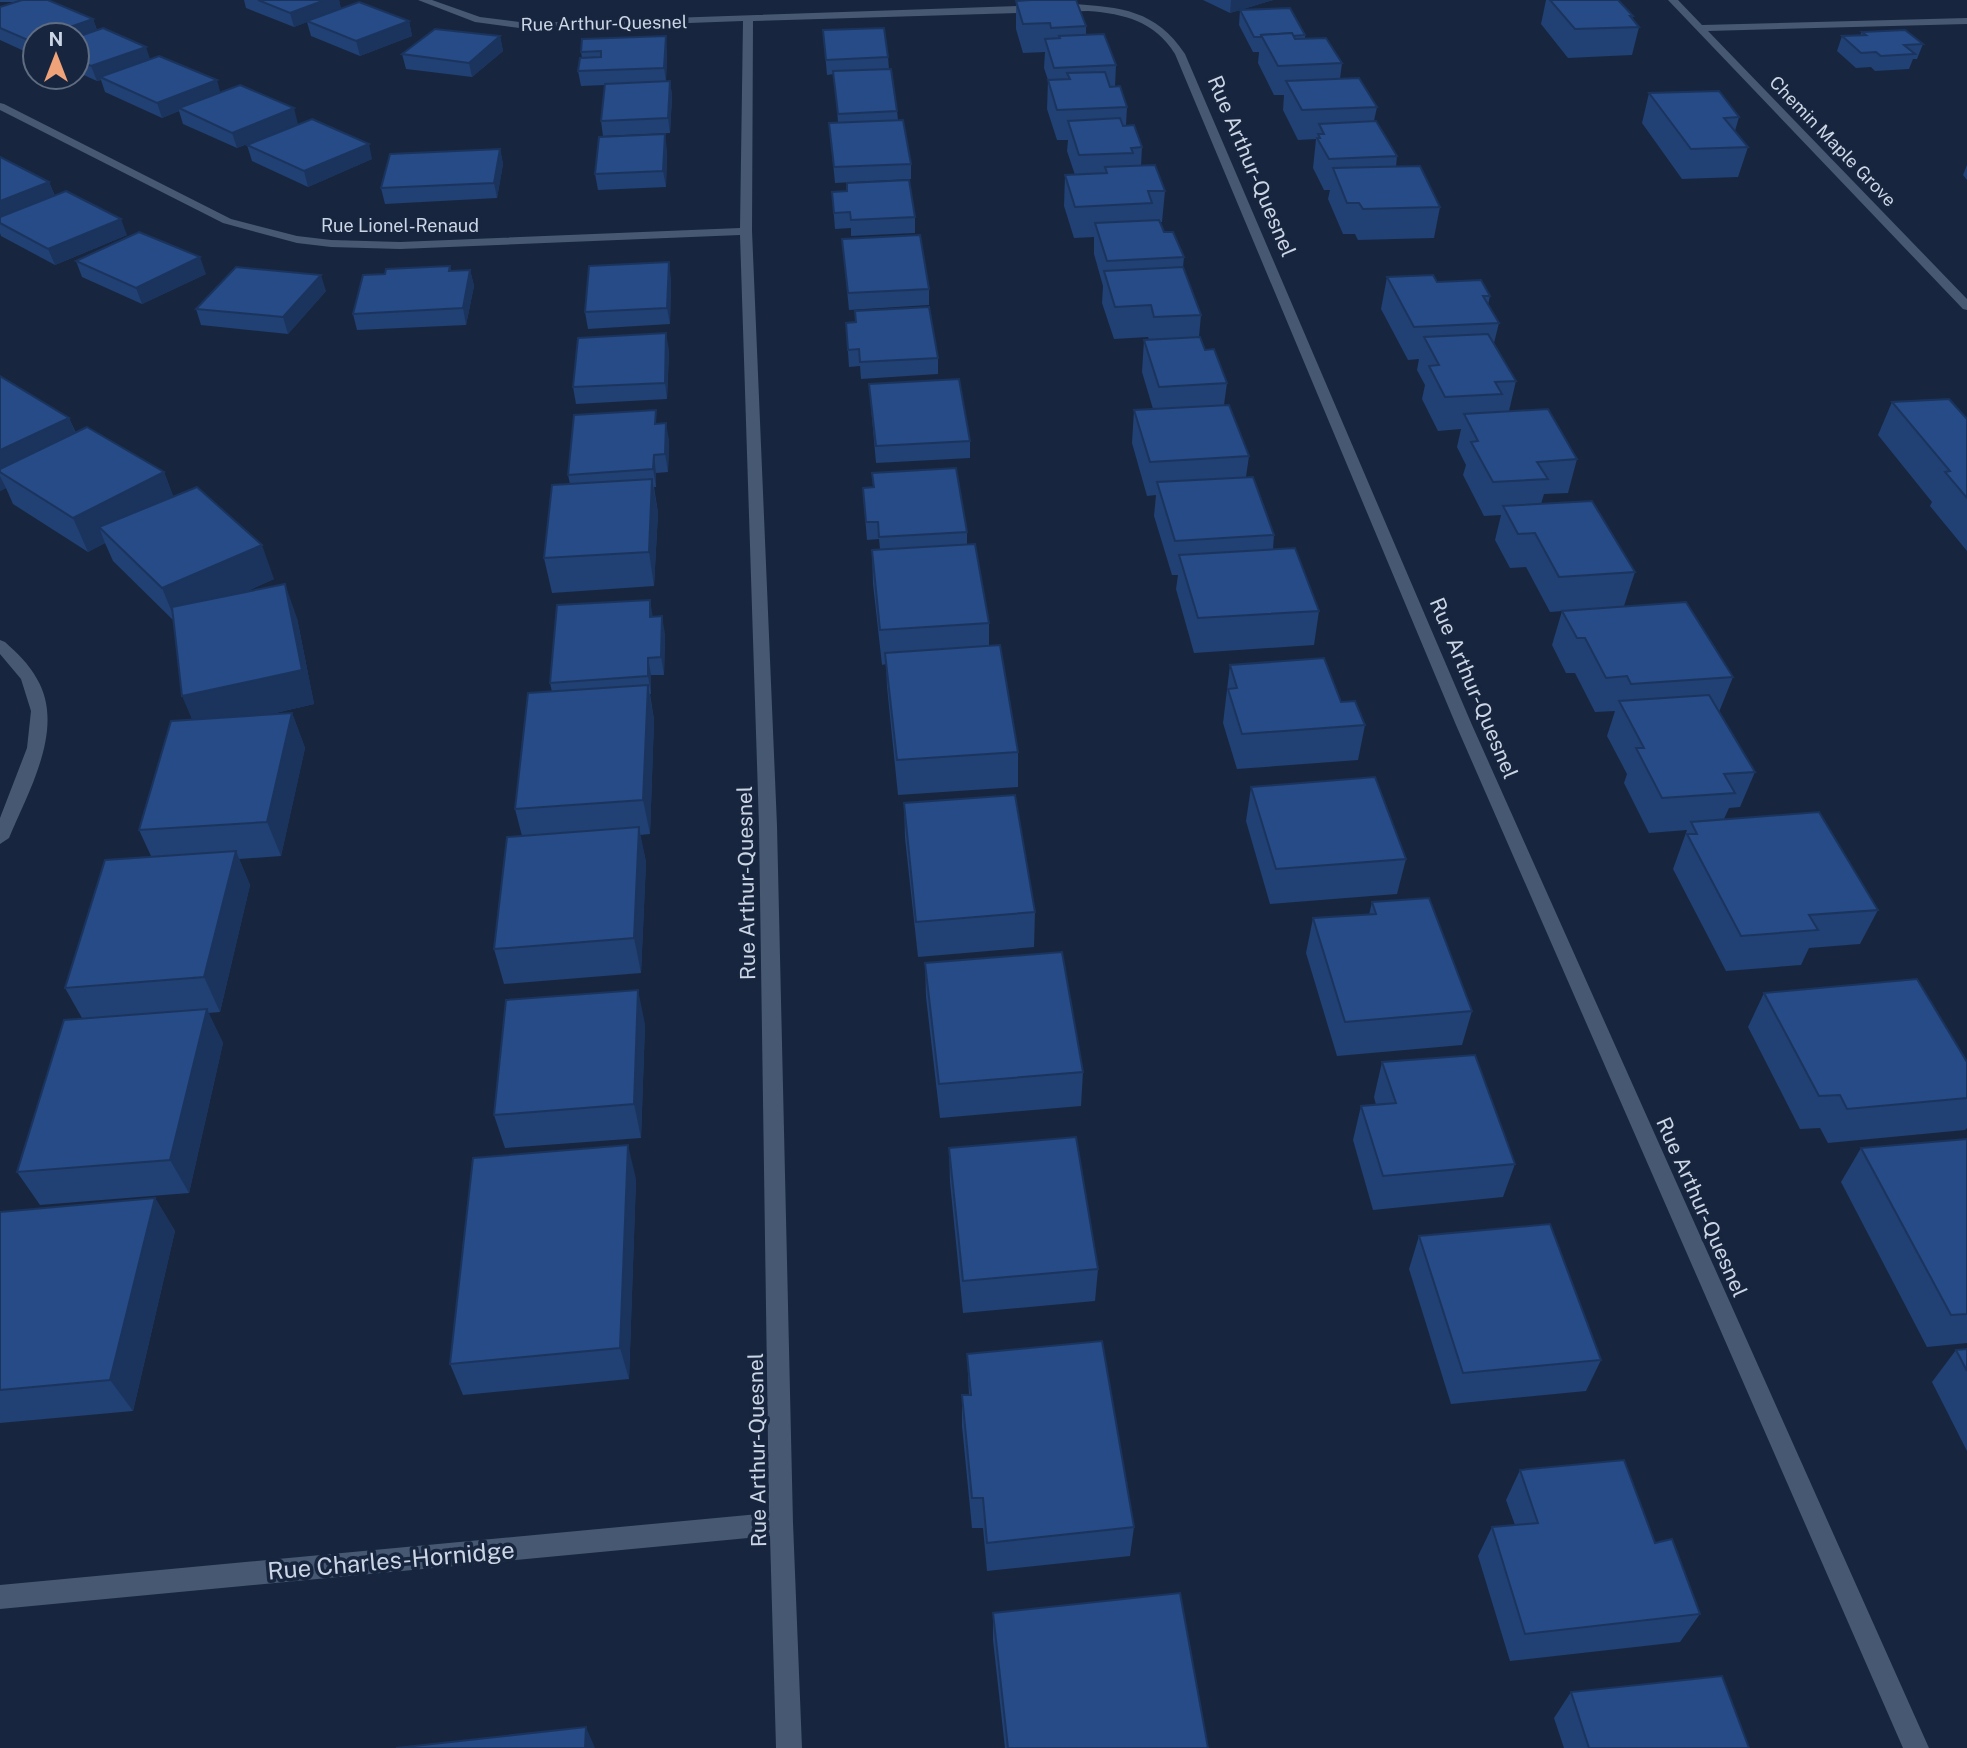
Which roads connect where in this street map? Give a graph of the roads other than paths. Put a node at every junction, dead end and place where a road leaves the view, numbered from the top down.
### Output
1 (423, 0) edge
2 (1673, 0) edge
3 (748, 18) junction
4 (1967, 21) edge
5 (1700, 28) junction
6 (0, 106) edge
7 (746, 231) junction
8 (1967, 306) edge
9 (0, 645) edge
10 (0, 838) edge
11 (781, 1524) junction
12 (0, 1597) edge
13 (789, 1748) edge
14 (1916, 1748) edge

1 - 3 street, Rue Arthur-Quesnel
2 - 5 street, Chemin Maple Grove
3 - 7 street, Rue Arthur-Quesnel
3 - 14 street, Rue Arthur-Quesnel
4 - 5 street
5 - 8 street, Chemin Maple Grove
6 - 7 street, Rue Lionel-Renaud
7 - 11 street, Rue Arthur-Quesnel
9 - 10 street
11 - 12 street, Rue Charles-Hornidge
11 - 13 street, Rue Arthur-Quesnel

